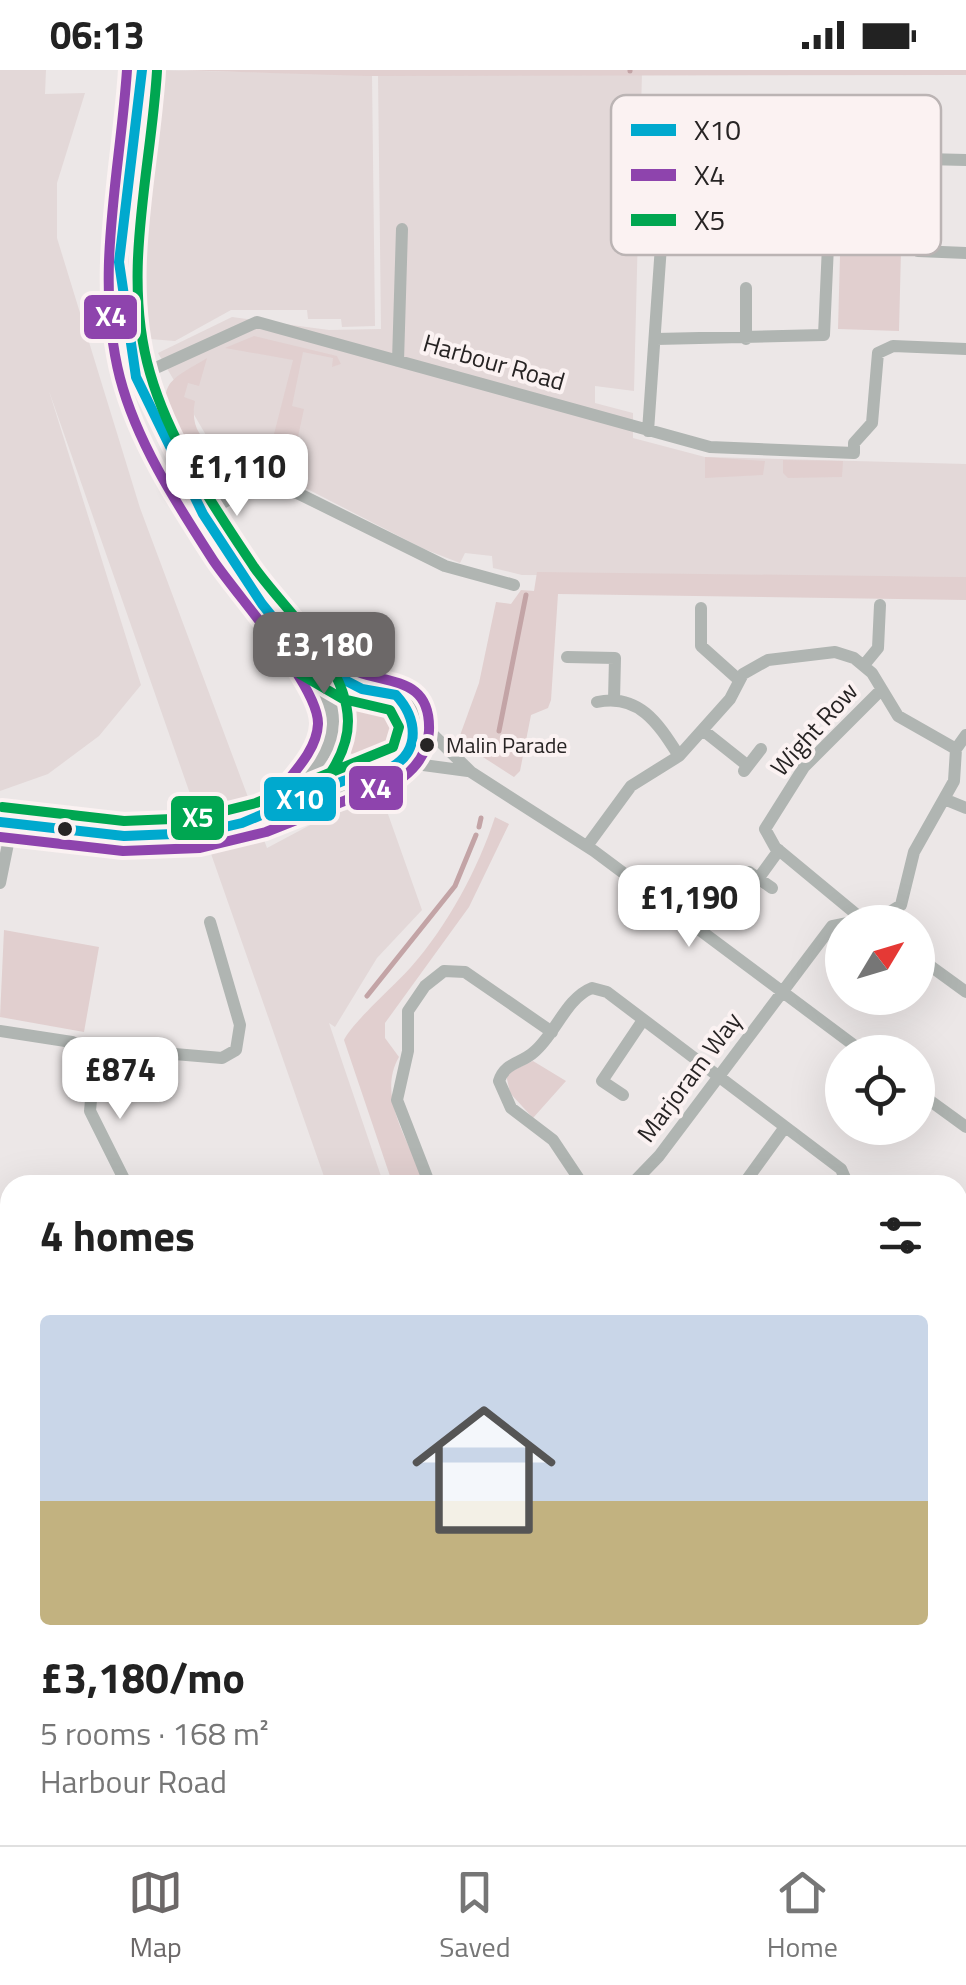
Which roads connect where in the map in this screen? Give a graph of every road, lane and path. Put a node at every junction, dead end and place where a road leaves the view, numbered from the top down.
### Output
1 (142, 70) edge
2 (941, 159) edge
3 (966, 160) edge
4 (402, 228) dead end
5 (941, 252) edge
6 (966, 253) edge
7 (659, 255) edge
8 (829, 255) edge
9 (746, 288) dead end
10 (746, 338) junction
11 (656, 340) junction
12 (966, 349) edge
13 (398, 360) junction
14 (136, 378) junction
15 (648, 432) junction
16 (203, 514) junction
17 (514, 585) dead end
18 (880, 605) dead end
19 (701, 608) dead end
20 (566, 657) dead end
21 (308, 661) junction
22 (864, 664) junction
23 (739, 680) junction
24 (362, 690) junction
25 (881, 690) junction
26 (614, 700) junction
27 (598, 702) dead end
28 (411, 713) junction
29 (333, 717) junction
30 (704, 731) junction
31 (966, 735) edge
32 (332, 740) junction
33 (761, 749) dead end
34 (956, 749) junction
35 (679, 756) junction
36 (400, 762) junction
37 (369, 772) junction
38 (471, 772) junction
39 (944, 799) junction
40 (288, 804) junction
41 (966, 808) edge
42 (6, 823) edge
43 (588, 846) junction
44 (779, 850) junction
45 (0, 884) edge
46 (772, 888) dead end
47 (846, 905) edge
48 (900, 905) edge
49 (210, 922) dead end
50 (825, 935) edge
51 (935, 969) edge
52 (966, 992) edge
53 (780, 993) junction
54 (643, 1020) junction
55 (0, 1031) edge
56 (552, 1032) junction
57 (838, 1035) edge
58 (95, 1056) junction
59 (719, 1077) junction
60 (623, 1095) dead end
61 (935, 1105) edge
62 (965, 1106) edge
63 (961, 1124) edge
64 (785, 1127) junction
65 (123, 1175) edge
66 (426, 1175) edge
67 (576, 1175) edge
68 (640, 1175) edge
69 (750, 1175) edge
70 (845, 1175) edge

1 - 14 street
2 - 3 street
4 - 13 street
5 - 6 street
7 - 11 street
8 - 10 street
9 - 10 street
10 - 11 street
11 - 15 street
12 - 15 street, Harbour Road
13 - 14 street, Harbour Road
13 - 15 street, Harbour Road
14 - 16 street
16 - 17 street
16 - 21 street
18 - 22 street
19 - 23 street
20 - 26 street
21 - 24 street
21 - 29 street
22 - 23 street
22 - 25 street
23 - 30 street
24 - 28 street
24 - 29 street
25 - 34 street
25 - 44 street, Wight Row
26 - 27 street
26 - 35 street
28 - 36 street
28 - 38 street
29 - 32 street
30 - 33 street
30 - 35 street
31 - 34 street
32 - 37 street
32 - 40 street
34 - 39 street
35 - 43 street
36 - 37 street
36 - 38 street
37 - 40 street
38 - 43 street
39 - 41 street
39 - 48 street
40 - 42 street
42 - 45 street
43 - 53 street
44 - 46 street
44 - 47 street
49 - 58 street
50 - 53 street, Marjoram Way
51 - 52 street
53 - 57 street
53 - 59 street, Marjoram Way
54 - 56 street
54 - 59 street
54 - 60 street
55 - 58 street
56 - 66 street
56 - 67 street
58 - 65 street
59 - 64 street
59 - 68 street, Marjoram Way
61 - 63 street
62 - 63 street
64 - 69 street
64 - 70 street

